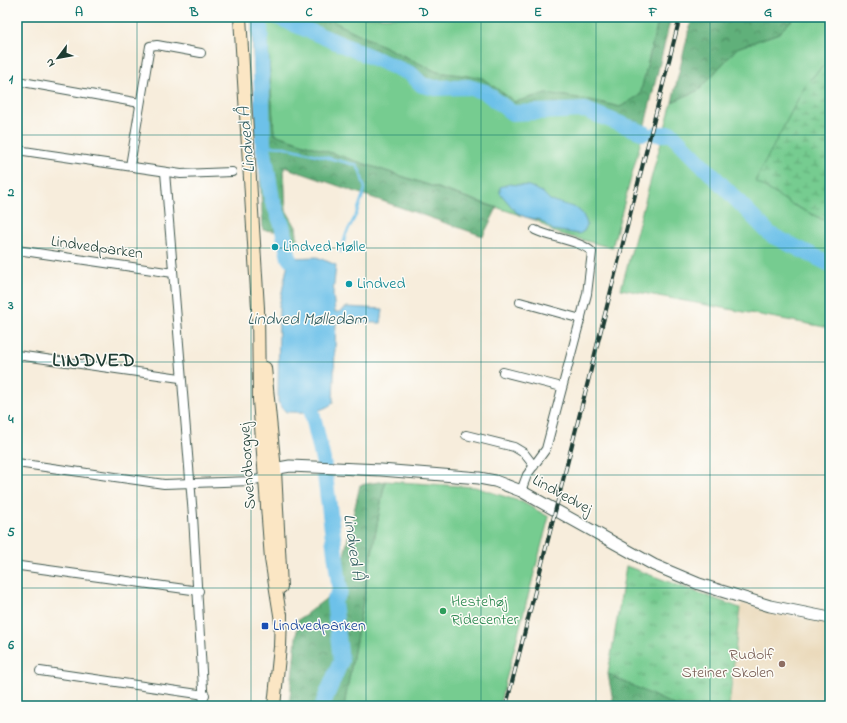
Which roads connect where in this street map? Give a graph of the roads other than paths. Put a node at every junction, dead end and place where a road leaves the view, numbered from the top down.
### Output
1 (240, 17) edge
2 (201, 53) dead end
3 (17, 81) edge
4 (140, 103) junction
5 (17, 150) edge
6 (130, 166) junction
7 (165, 172) junction
8 (232, 172) dead end
9 (535, 230) dead end
10 (17, 250) edge
11 (173, 273) junction
12 (520, 302) dead end
13 (581, 318) junction
14 (17, 355) edge
15 (503, 372) dead end
16 (180, 378) junction
17 (562, 387) junction
18 (466, 435) dead end
19 (17, 462) edge
20 (534, 466) junction
21 (270, 474) junction
22 (191, 484) junction
23 (521, 491) junction
24 (20, 566) dead end
25 (199, 592) junction
26 (830, 618) edge
27 (40, 671) dead end
28 (204, 695) junction
29 (204, 706) edge
30 (274, 706) edge

1 - 21 main road, Svendborgvej
2 - 4 street
3 - 4 street
4 - 6 street
5 - 6 street
6 - 7 street
7 - 8 street
7 - 11 street
9 - 13 street
10 - 11 street, Lindvedparken
11 - 16 street
12 - 13 street
13 - 17 street
14 - 16 street
15 - 17 street
16 - 22 street
17 - 20 street
18 - 20 street
19 - 22 street
20 - 23 street
21 - 22 street
21 - 23 street, Lindvedvej
21 - 30 main road, Svendborgvej
22 - 25 street
23 - 26 street, Lindvedvej
24 - 25 street
25 - 28 street
27 - 28 street
28 - 29 street

